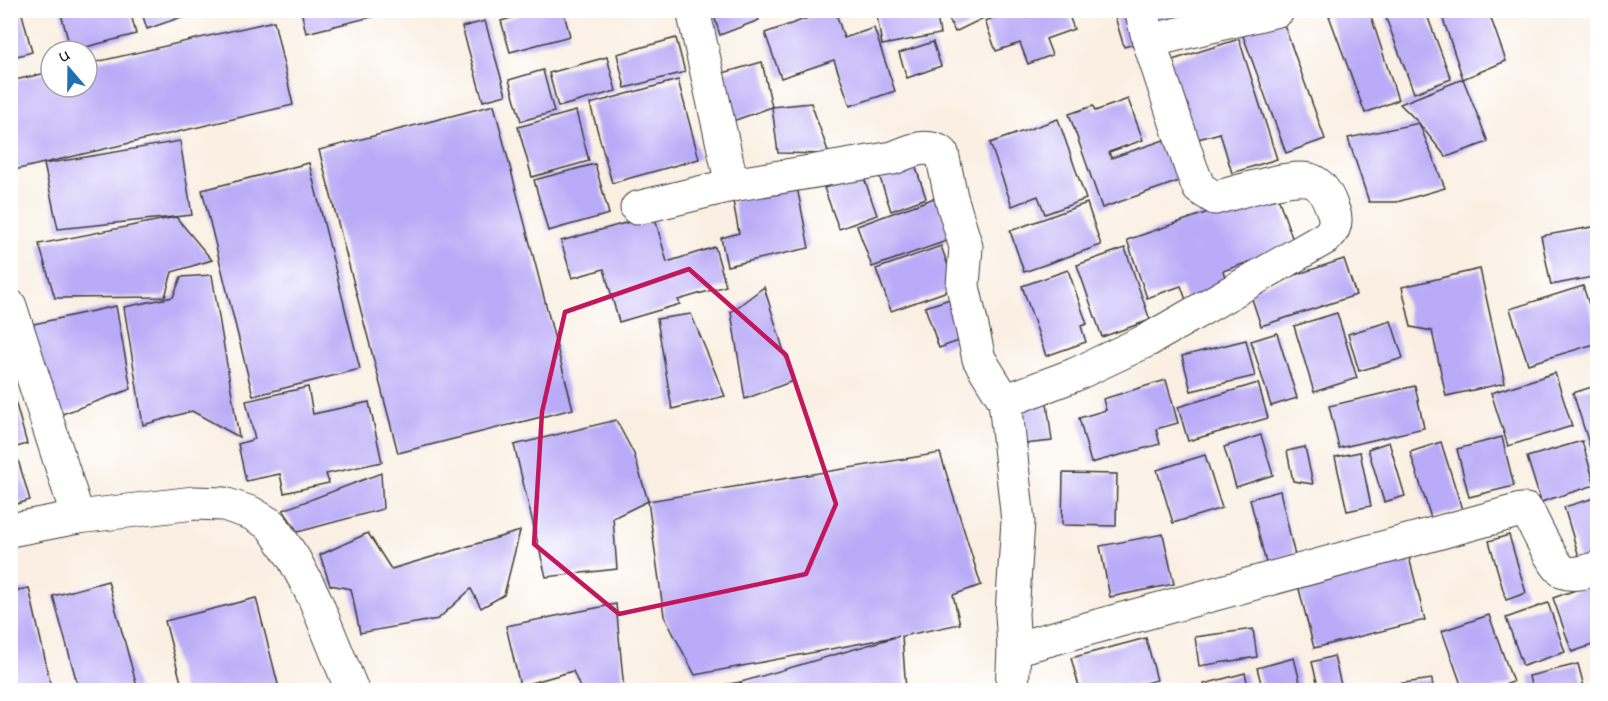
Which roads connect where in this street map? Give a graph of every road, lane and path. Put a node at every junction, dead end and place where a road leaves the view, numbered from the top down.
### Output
1 (693, 10) edge
2 (1278, 10) edge
3 (1145, 26) edge
4 (732, 185) junction
5 (637, 208) dead end
6 (10, 306) edge
7 (1005, 401) junction
8 (78, 517) junction
9 (10, 531) edge
10 (1598, 568) edge
11 (1014, 650) junction
12 (352, 690) edge
13 (1012, 690) edge

1 - 4 street
2 - 3 street
3 - 7 street
4 - 5 street
4 - 7 street
6 - 8 street
7 - 11 street
8 - 9 street
8 - 12 street
10 - 11 street
11 - 13 street

